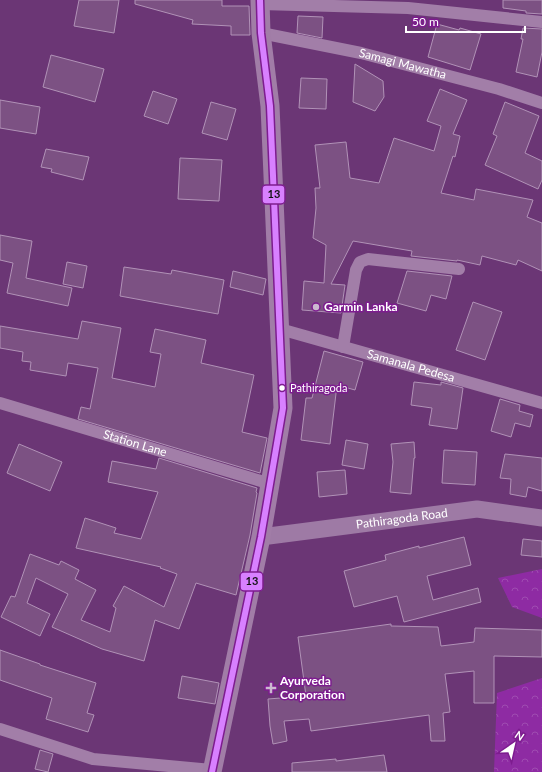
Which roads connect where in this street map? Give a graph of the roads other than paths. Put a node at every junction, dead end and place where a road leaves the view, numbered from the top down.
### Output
1 (260, 2) edge
2 (542, 22) edge
3 (261, 33) junction
4 (542, 104) edge
5 (459, 269) dead end
6 (280, 329) junction
7 (343, 347) junction
8 (0, 403) edge
9 (542, 403) edge
10 (271, 484) junction
11 (542, 518) edge
12 (261, 537) junction
13 (0, 729) edge
14 (212, 771) edge

1 - 2 street
1 - 3 main road
3 - 4 street, Samagi Mawatha
3 - 6 main road
5 - 7 street
6 - 7 street, Samanala Pedesa
6 - 10 main road
7 - 9 street, Samanala Pedesa
8 - 10 street, Station Lane
10 - 12 main road
11 - 12 street, Pathiragoda Road
12 - 14 main road
13 - 14 street

